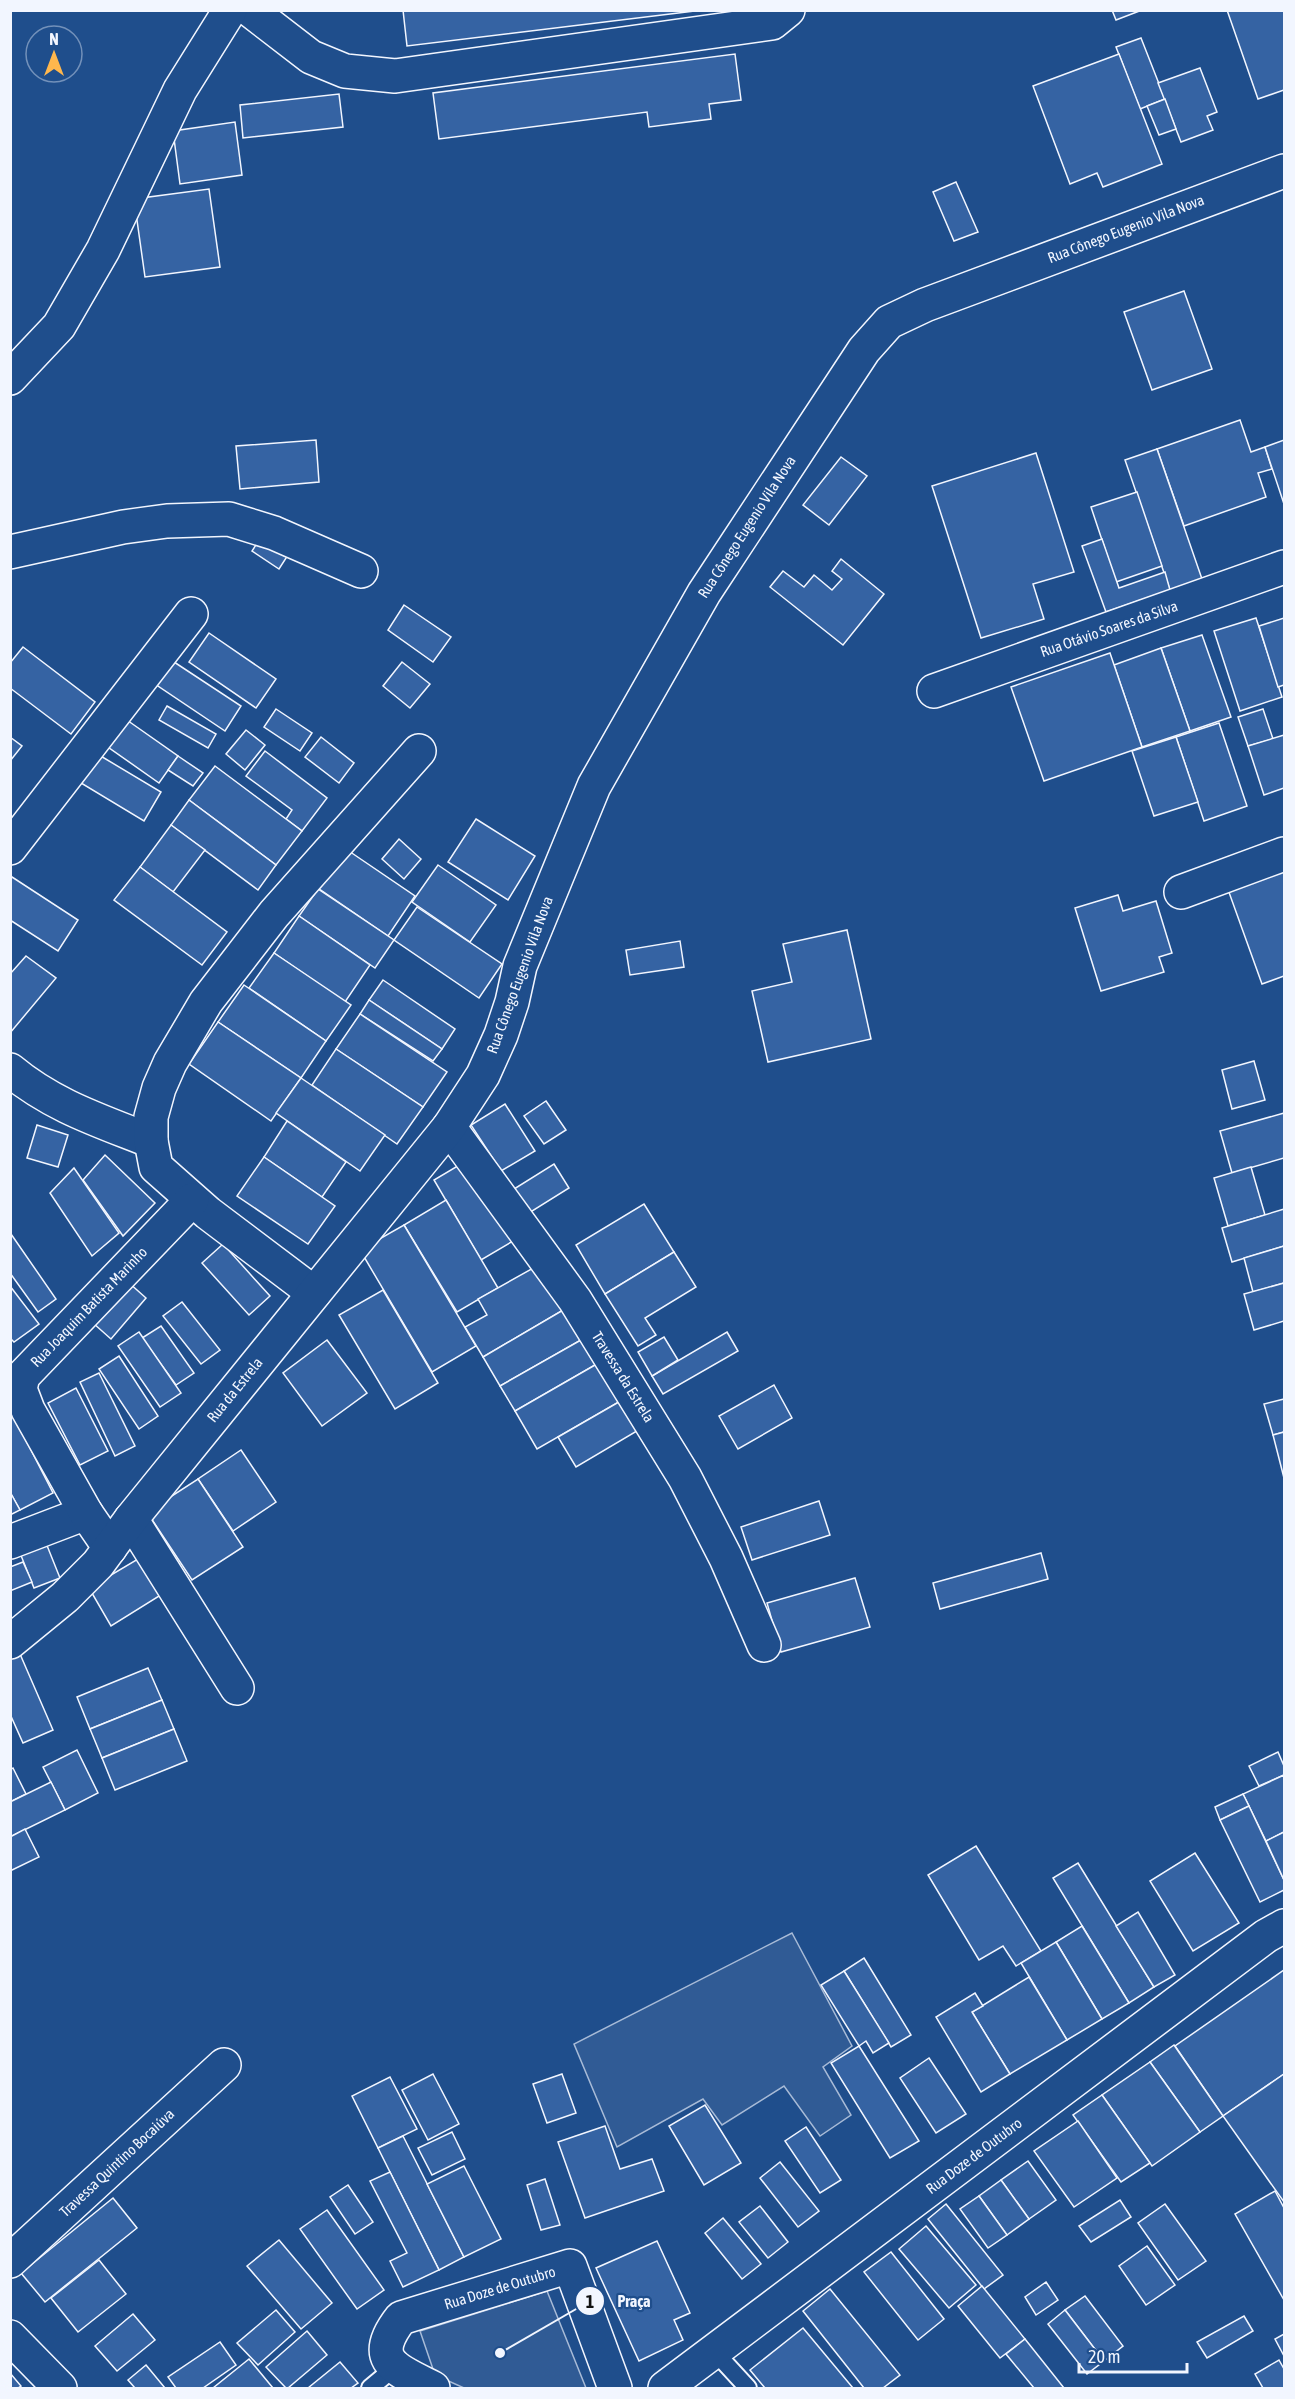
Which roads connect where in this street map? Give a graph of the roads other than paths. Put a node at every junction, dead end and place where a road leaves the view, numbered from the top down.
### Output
1 (230, 10) edge
2 (250, 10) edge
3 (788, 10) edge
4 (1284, 171) edge
5 (10, 378) edge
6 (10, 552) edge
7 (1284, 567) edge
8 (361, 571) dead end
9 (191, 614) dead end
10 (934, 691) dead end
11 (419, 751) dead end
12 (10, 848) edge
13 (1284, 854) edge
14 (1181, 892) dead end
15 (10, 1070) edge
16 (449, 1126) junction
17 (151, 1141) junction
18 (192, 1200) junction
19 (314, 1293) junction
20 (86, 1513) junction
21 (131, 1519) junction
22 (10, 1542) edge
23 (110, 1548) junction
24 (10, 1642) edge
25 (764, 1645) dead end
26 (237, 1688) dead end
27 (1284, 1926) edge
28 (224, 2065) dead end
29 (10, 2261) edge
30 (10, 2337) edge
31 (714, 2351) junction
32 (382, 2378) edge
33 (60, 2388) edge
34 (433, 2388) edge
35 (615, 2388) edge
36 (665, 2388) edge
37 (748, 2388) edge

1 - 5 street
2 - 3 street
4 - 16 street, Rua Cônego Eugenio Vila Nova
6 - 8 street
7 - 10 street, Rua Otávio Soares da Silva
9 - 12 street
11 - 17 street
13 - 14 street
15 - 17 street
16 - 19 street, Rua da Estrela
16 - 25 street, Travessa da Estrela
17 - 18 street
18 - 19 street
18 - 20 street, Rua Joaquim Batista Marinho
19 - 21 street, Rua da Estrela
20 - 22 street
20 - 23 street, Rua Joaquim Batista Marinho
21 - 23 street, Rua da Estrela
21 - 26 street
23 - 24 street, Rua da Estrela
27 - 31 street, Rua Doze de Outubro
28 - 29 street, Travessa Quintino Bocaiúva
30 - 33 street
31 - 36 street, Rua Doze de Outubro
31 - 37 lane
32 - 34 street, Rua Doze de Outubro
32 - 35 street, Rua Doze de Outubro

